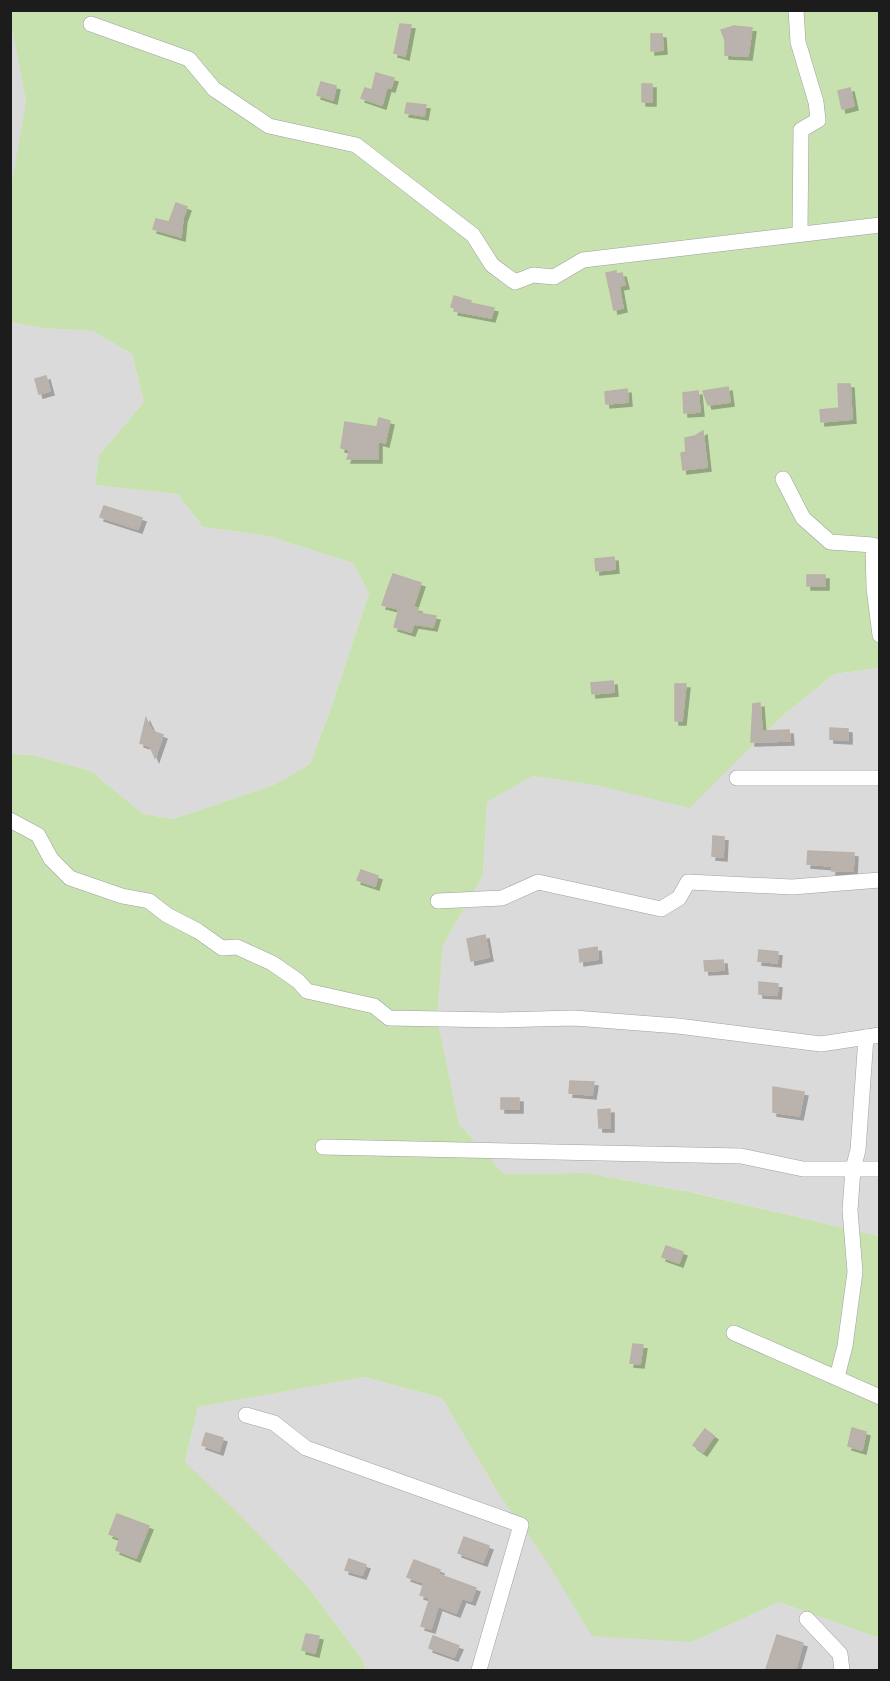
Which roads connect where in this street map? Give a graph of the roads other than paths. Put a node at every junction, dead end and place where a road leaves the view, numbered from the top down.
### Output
1 (796, 10) edge
2 (91, 24) dead end
3 (879, 225) edge
4 (800, 233) junction
5 (783, 478) dead end
6 (879, 635) edge
7 (737, 778) dead end
8 (879, 778) edge
9 (10, 820) edge
10 (879, 880) edge
11 (438, 901) dead end
12 (873, 1036) edge
13 (323, 1147) dead end
14 (853, 1169) junction
15 (879, 1169) edge
16 (734, 1333) dead end
17 (837, 1377) junction
18 (879, 1397) edge
19 (246, 1415) dead end
20 (807, 1619) dead end
21 (479, 1671) edge
22 (842, 1671) edge

1 - 4 street
2 - 4 street
3 - 4 street
5 - 6 street
7 - 8 street
9 - 12 street
10 - 11 street
12 - 14 street
13 - 14 street
14 - 15 street
14 - 17 street
16 - 17 street
17 - 18 street
19 - 21 street
20 - 22 street

